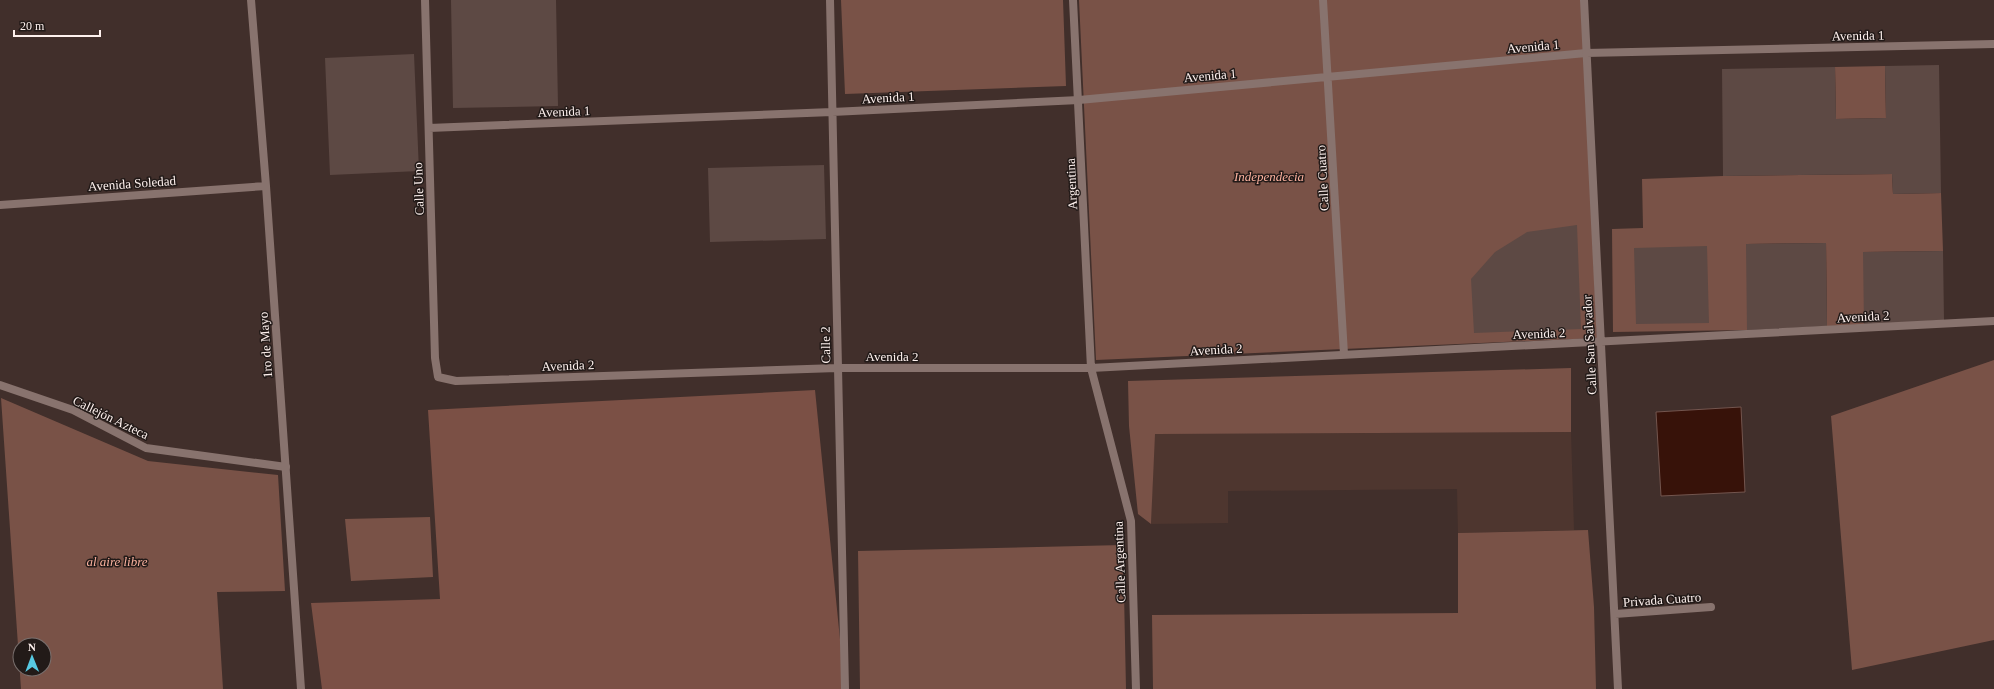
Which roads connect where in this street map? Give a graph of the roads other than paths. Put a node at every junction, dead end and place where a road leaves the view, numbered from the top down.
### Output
1 (250, 0) edge
2 (425, 0) edge
3 (830, 0) edge
4 (1073, 0) edge
5 (1323, 0) edge
6 (1584, 0) edge
7 (1994, 44) edge
8 (1586, 53) junction
9 (1328, 77) junction
10 (1079, 100) junction
11 (832, 112) junction
12 (429, 128) junction
13 (266, 186) junction
14 (0, 205) edge
15 (1994, 321) edge
16 (1601, 343) junction
17 (1344, 354) junction
18 (837, 368) junction
19 (1091, 368) junction
20 (438, 377) joint
21 (0, 385) edge
22 (286, 467) junction
23 (1711, 607) dead end
24 (1615, 614) junction
25 (301, 689) edge
26 (845, 689) edge
27 (1136, 689) edge
28 (1618, 689) edge

1 - 13 street, 1ro de Mayo
2 - 12 street, Calle Uno
3 - 11 street, Calle 2
4 - 10 street, Argentina
5 - 9 street, Calle Cuatro
6 - 8 street, Calle San Salvador
7 - 8 street, Avenida 1
8 - 9 street, Avenida 1
8 - 16 street, Calle San Salvador
9 - 10 street, Avenida 1
9 - 17 street, Calle Cuatro
10 - 11 street, Avenida 1
10 - 19 street, Argentina
11 - 12 street, Avenida 1
11 - 18 street, Calle 2
12 - 20 street, Calle Uno
13 - 14 street, Avenida Soledad
13 - 22 street, 1ro de Mayo
15 - 16 street, Avenida 2
16 - 17 street, Avenida 2
16 - 24 street, Calle San Salvador
17 - 19 street, Avenida 2
18 - 19 street, Avenida 2
18 - 20 street, Avenida 2
18 - 26 street, Calle 2
19 - 27 street, Calle Argentina
21 - 22 street, Callejón Azteca
22 - 25 street, 1ro de Mayo
23 - 24 street, Privada Cuatro
24 - 28 street, Calle San Salvador

